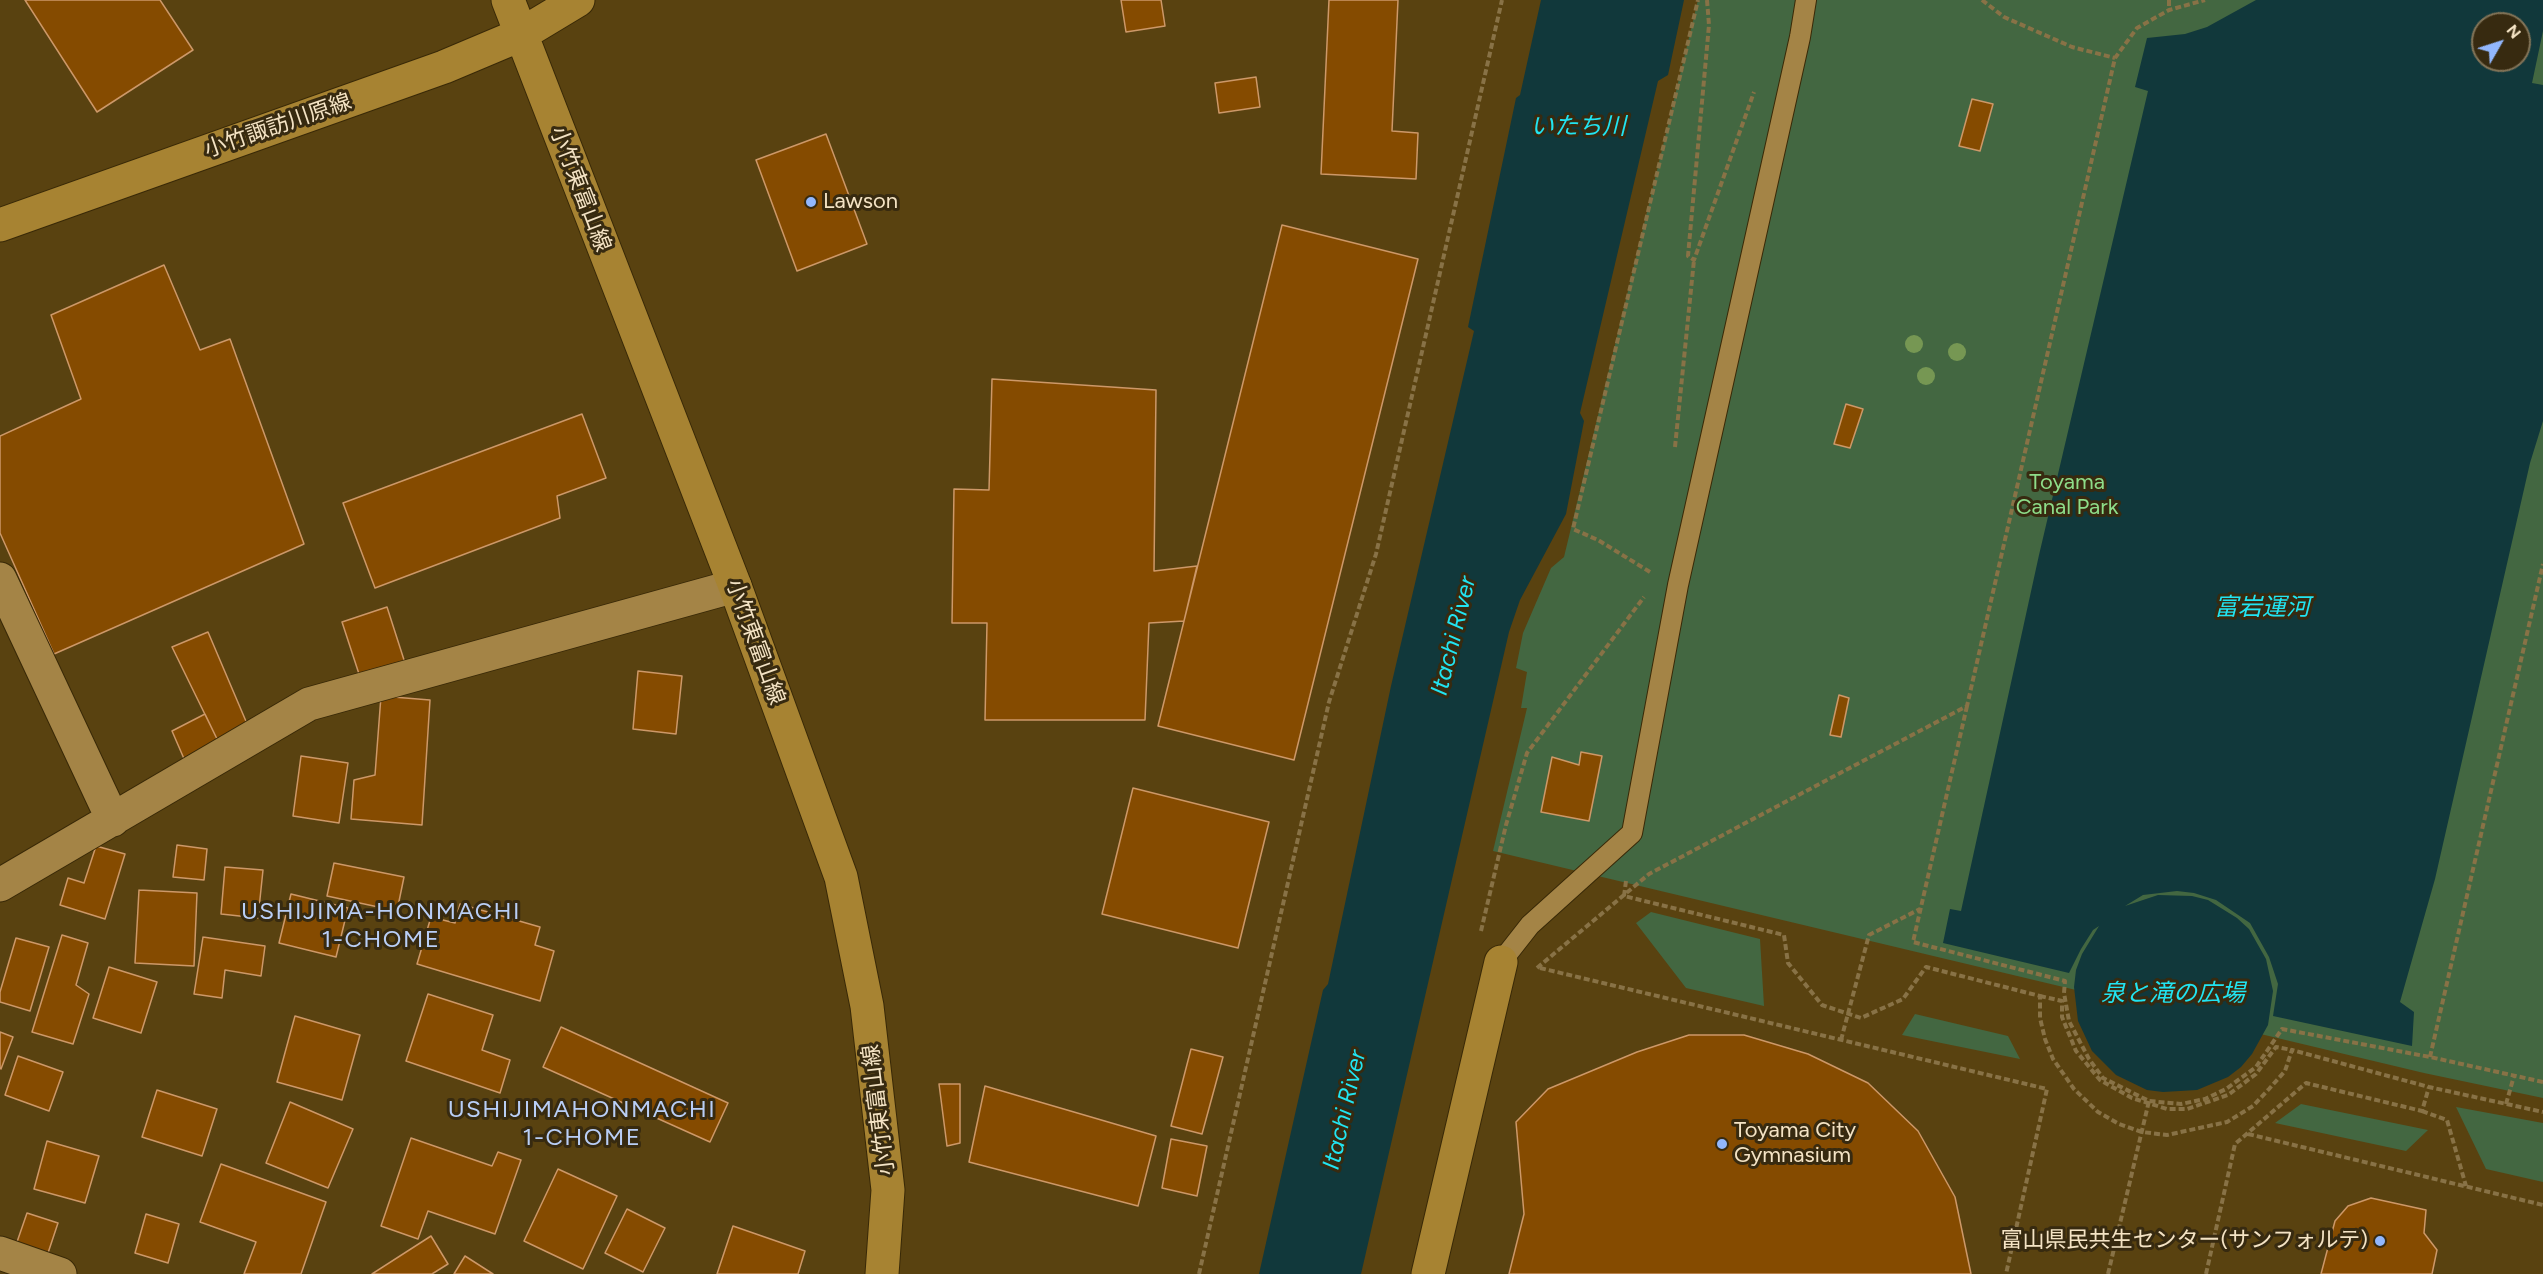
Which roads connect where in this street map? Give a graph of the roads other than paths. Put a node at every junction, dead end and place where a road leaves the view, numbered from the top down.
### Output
1 (508, 0) edge
2 (578, 0) edge
3 (1806, 0) edge
4 (520, 35) junction
5 (0, 225) edge
6 (0, 579) edge
7 (735, 586) junction
8 (113, 820) junction
9 (0, 885) edge
10 (1501, 962) joint
11 (0, 1253) edge
12 (60, 1274) edge
13 (882, 1274) edge
14 (1428, 1274) edge

1 - 4 street
2 - 4 street, 小竹諏訪川原線
3 - 10 lane
4 - 5 street, 小竹諏訪川原線
4 - 7 street, 小竹東富山線
6 - 8 street
7 - 8 street
7 - 13 street, 小竹東富山線
8 - 9 street
10 - 14 street
11 - 12 street

